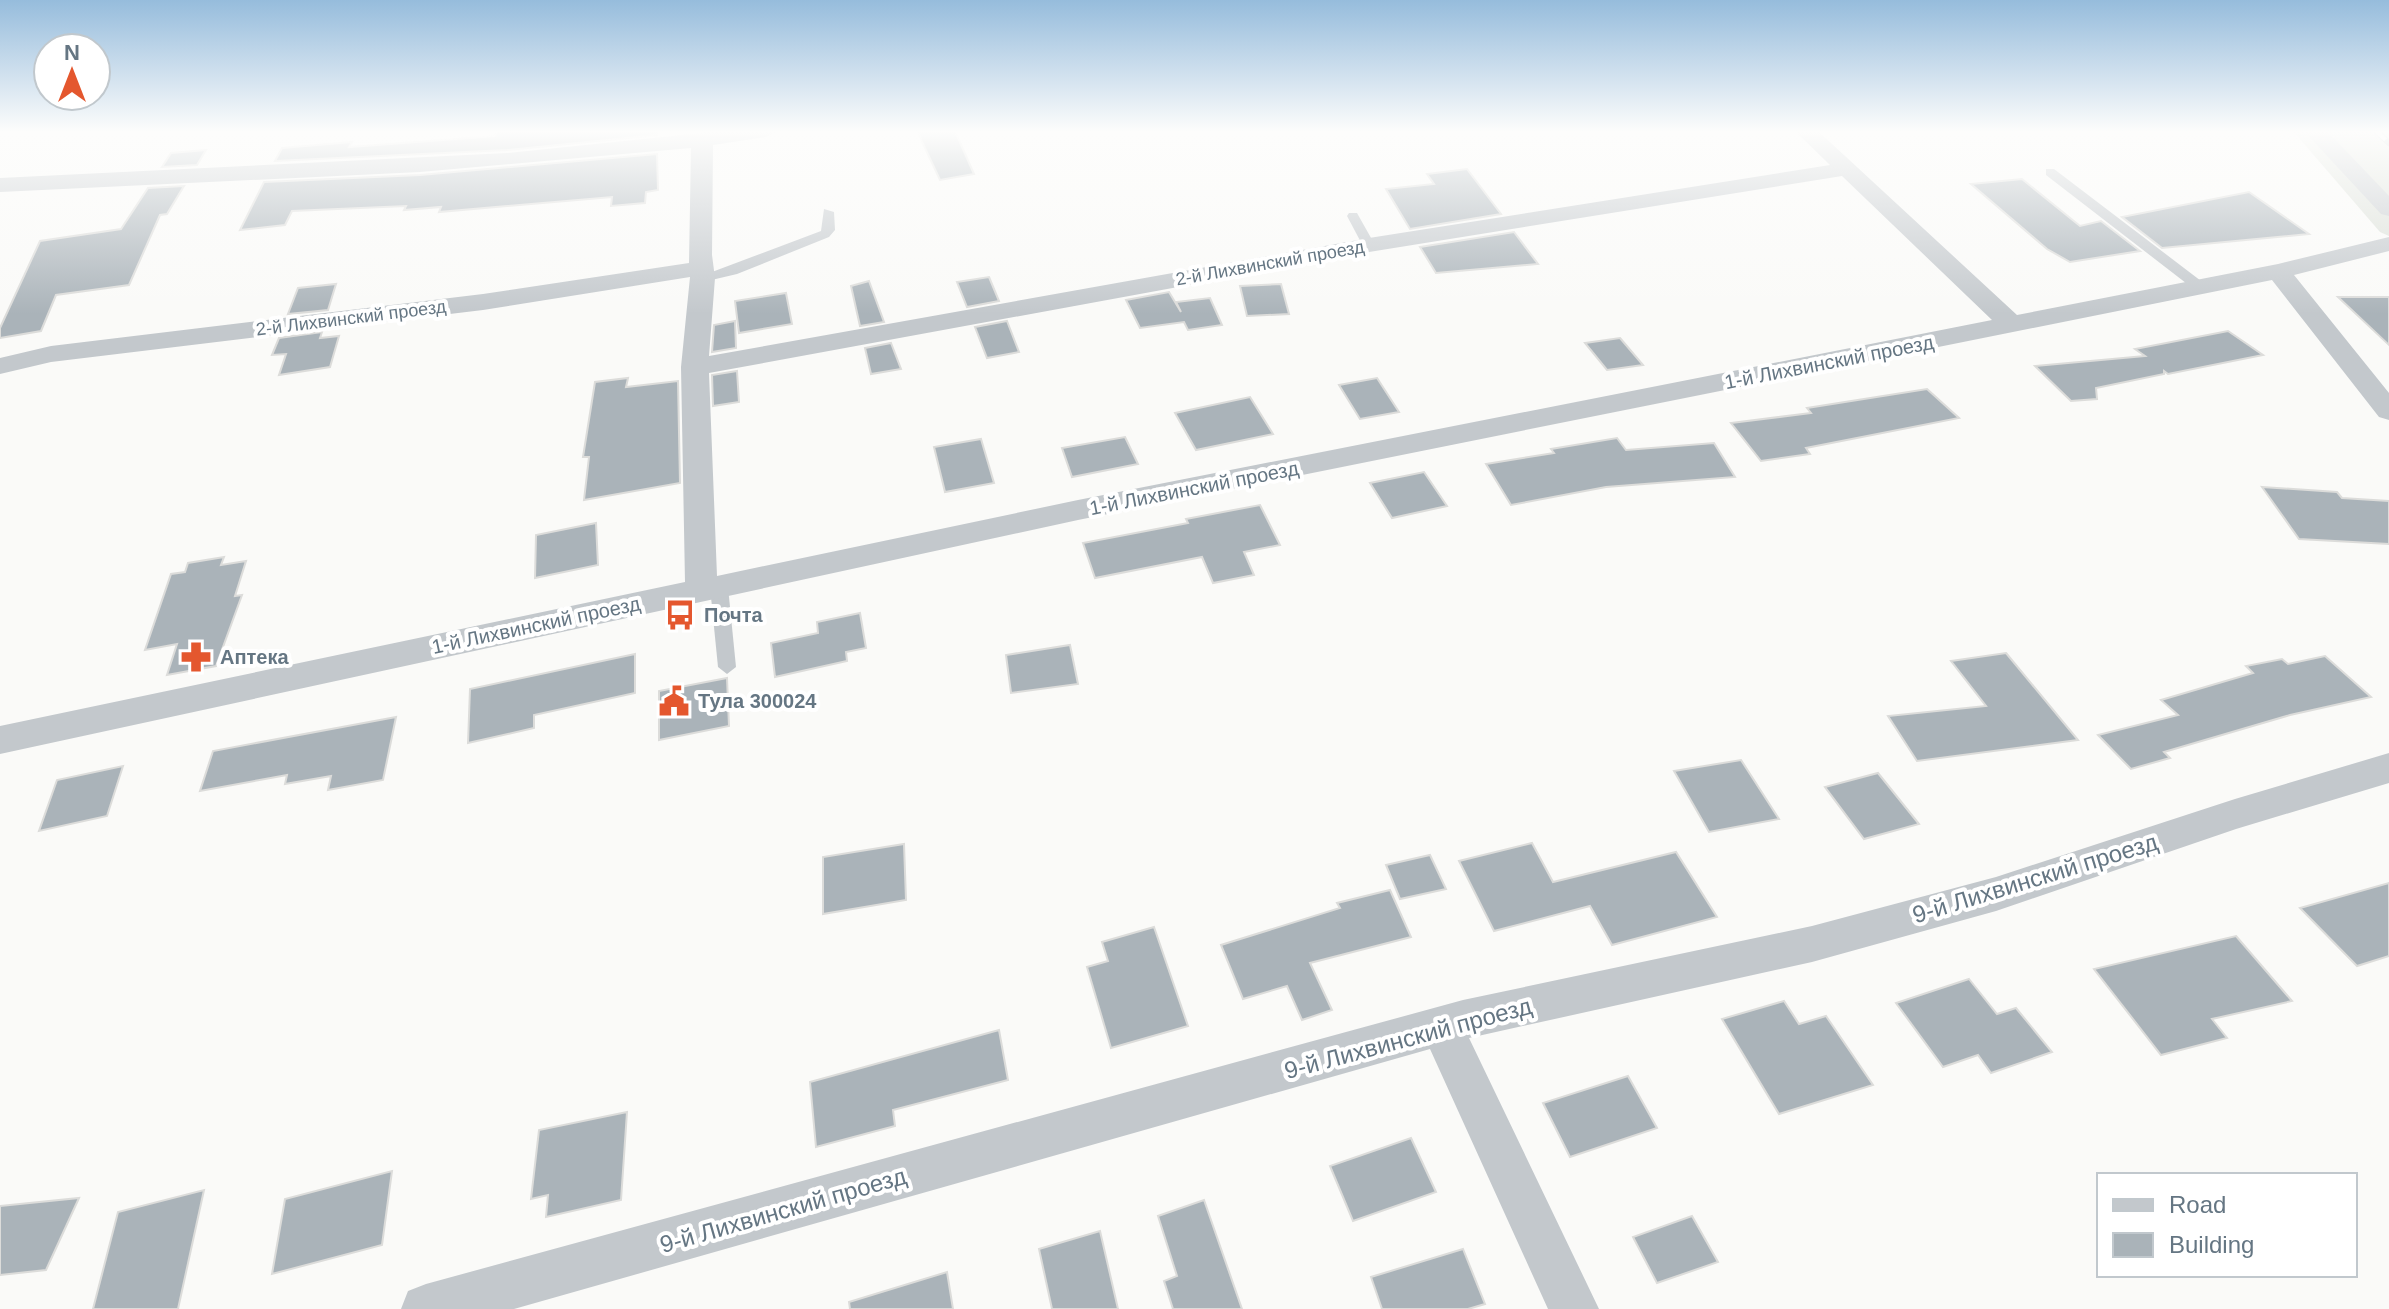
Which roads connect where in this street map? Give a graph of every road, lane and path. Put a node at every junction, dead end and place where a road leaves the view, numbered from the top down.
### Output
1 (702, 192) edge
2 (1702, 192) edge
3 (1872, 192) edge
4 (2076, 192) edge
5 (2373, 192) edge
6 (2389, 209) edge
7 (828, 212) dead end
8 (1353, 216) dead end
9 (2389, 244) edge
10 (1369, 245) junction
11 (2278, 271) junction
12 (702, 273) junction
13 (2200, 287) junction
14 (2012, 325) junction
15 (0, 366) edge
16 (695, 367) junction
17 (2389, 411) edge
18 (710, 589) junction
19 (727, 667) dead end
20 (0, 740) edge
21 (2389, 768) edge
22 (1441, 1027) junction
23 (426, 1309) edge
24 (1574, 1309) edge

1 - 12 street
2 - 10 street, 2-й Лихвинский проезд
3 - 14 street
4 - 13 lane
5 - 6 street
7 - 12 lane
8 - 10 lane
9 - 11 street, 1-й Лихвинский проезд
10 - 16 street, 2-й Лихвинский проезд
11 - 13 street, 1-й Лихвинский проезд
11 - 17 street
12 - 15 street, 2-й Лихвинский проезд
12 - 16 street
13 - 14 street, 1-й Лихвинский проезд
14 - 18 street, 1-й Лихвинский проезд
16 - 18 street
18 - 19 lane
18 - 20 street, 1-й Лихвинский проезд
21 - 22 street, 9-й Лихвинский проезд
22 - 23 street, 9-й Лихвинский проезд
22 - 24 street

